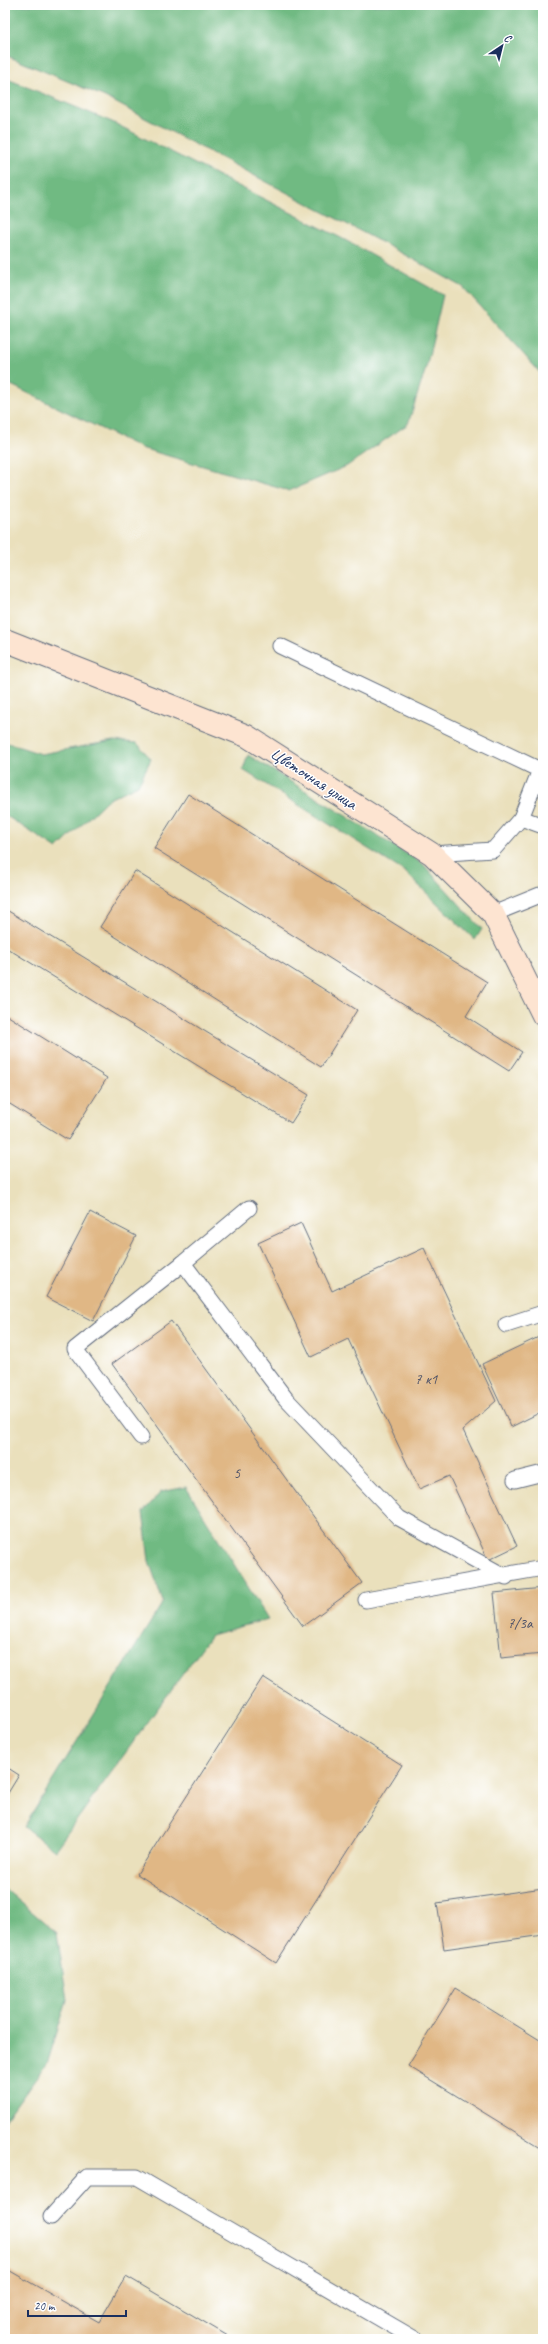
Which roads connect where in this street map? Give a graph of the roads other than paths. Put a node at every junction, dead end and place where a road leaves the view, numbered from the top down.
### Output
1 (5, 640) edge
2 (280, 646) dead end
3 (521, 818) junction
4 (543, 826) edge
5 (432, 854) junction
6 (543, 896) edge
7 (493, 914) junction
8 (543, 1015) edge
9 (249, 1208) dead end
10 (183, 1263) junction
11 (543, 1312) edge
12 (506, 1325) dead end
13 (141, 1436) dead end
14 (543, 1473) edge
15 (515, 1480) dead end
16 (543, 1568) edge
17 (506, 1577) junction
18 (366, 1600) dead end
19 (51, 2217) dead end
20 (415, 2339) edge

1 - 5 street, Цветочная улица
2 - 3 lane
3 - 4 lane
3 - 5 lane
5 - 7 street, Цветочная улица
6 - 7 lane
7 - 8 street, Цветочная улица
9 - 10 lane
10 - 13 lane
10 - 17 lane
11 - 12 lane
14 - 15 lane
16 - 17 lane
17 - 18 lane
19 - 20 lane

